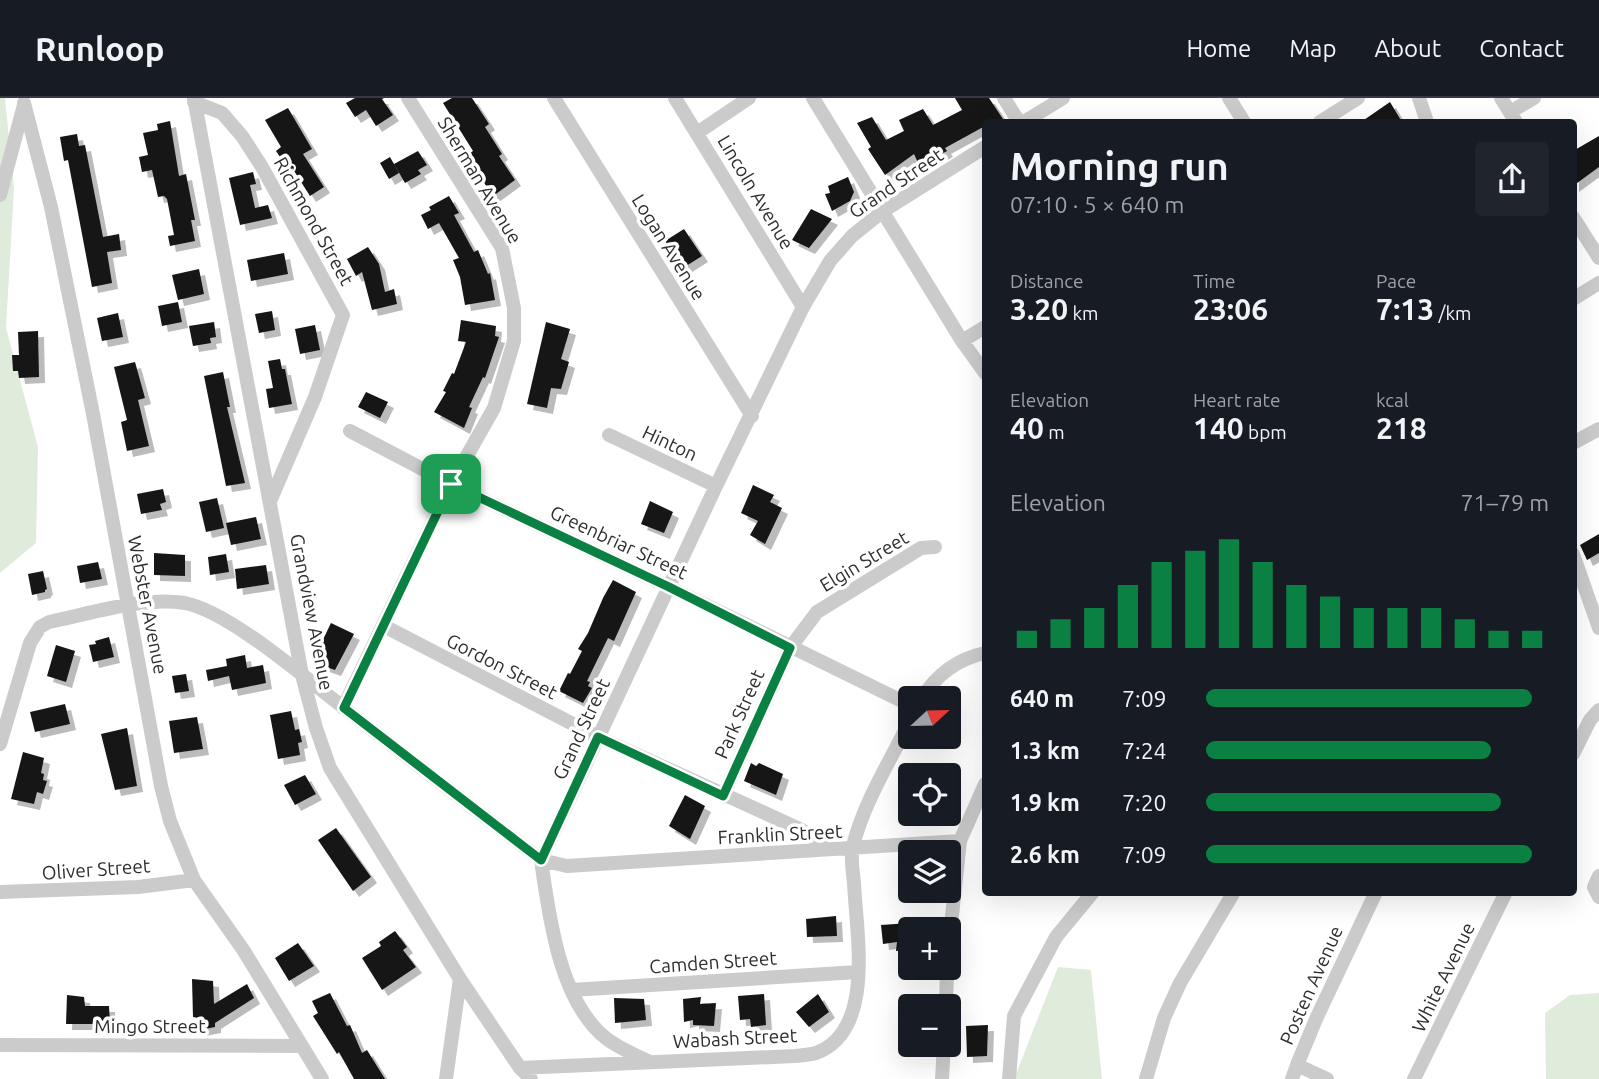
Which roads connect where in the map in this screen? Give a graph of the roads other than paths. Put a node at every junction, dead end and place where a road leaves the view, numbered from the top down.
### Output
1 (408, 98) edge
2 (554, 98) edge
3 (675, 98) edge
4 (749, 98) edge
5 (813, 98) edge
6 (1003, 98) edge
7 (1063, 98) edge
8 (1229, 98) edge
9 (1358, 98) edge
10 (1419, 98) edge
11 (1501, 98) edge
12 (1534, 98) edge
13 (194, 100) edge
14 (25, 101) edge
15 (1513, 118) edge
16 (1017, 119) edge
17 (1029, 119) edge
18 (1242, 119) edge
19 (1325, 119) edge
20 (1426, 119) edge
21 (697, 132) junction
22 (982, 149) edge
23 (0, 195) edge
24 (883, 211) junction
25 (1577, 223) edge
26 (1599, 258) edge
27 (1599, 282) edge
28 (1577, 296) edge
29 (803, 307) junction
30 (982, 329) edge
31 (962, 341) junction
32 (982, 369) edge
33 (752, 416) junction
34 (1599, 429) edge
35 (350, 431) dead end
36 (609, 435) dead end
37 (1577, 441) edge
38 (451, 484) junction
39 (716, 486) junction
40 (271, 501) junction
41 (935, 547) dead end
42 (1577, 565) edge
43 (669, 587) junction
44 (128, 606) junction
45 (384, 626) junction
46 (1599, 628) edge
47 (790, 648) junction
48 (982, 654) edge
49 (302, 675) junction
50 (930, 686) edge
51 (898, 699) edge
52 (344, 708) junction
53 (1599, 710) edge
54 (598, 737) junction
55 (0, 744) edge
56 (898, 745) edge
57 (1577, 746) edge
58 (982, 791) edge
59 (723, 796) junction
60 (960, 840) edge
61 (898, 846) edge
62 (830, 849) junction
63 (852, 849) junction
64 (541, 860) junction
65 (194, 880) junction
66 (0, 892) edge
67 (1090, 896) edge
68 (1232, 896) edge
69 (1375, 896) edge
70 (1504, 896) edge
71 (858, 972) junction
72 (460, 979) junction
73 (571, 990) junction
74 (0, 1045) edge
75 (301, 1046) junction
76 (943, 1057) edge
77 (650, 1062) junction
78 (520, 1068) junction
79 (1295, 1072) edge
80 (322, 1079) edge
81 (446, 1079) edge
82 (531, 1079) edge
83 (942, 1079) edge
84 (1009, 1079) edge
85 (1146, 1079) edge
86 (1327, 1079) edge
87 (1414, 1079) edge

1 - 38 street, Sherman Avenue
2 - 33 street, Logan Avenue
3 - 21 street, Lincoln Avenue
4 - 21 street
5 - 24 street
6 - 16 street
7 - 17 street
8 - 18 street
9 - 19 street
10 - 20 street
11 - 15 street
12 - 15 street
13 - 40 street, Grandview Avenue
13 - 40 street, Richmond Street
14 - 23 street
14 - 44 street, Webster Avenue
21 - 29 street, Lincoln Avenue
22 - 24 street, Grand Street
24 - 29 street, Grand Street
24 - 31 street
25 - 26 street
27 - 28 street
29 - 33 street, Grand Street
30 - 31 street
31 - 32 street
33 - 39 street, Grand Street
34 - 37 street
35 - 38 street, Greenbriar Street
36 - 39 street, Hinton
38 - 43 street, Greenbriar Street
38 - 45 street, Sherman Avenue
39 - 43 street, Grand Street
40 - 49 street, Grandview Avenue
41 - 47 street, Elgin Street
42 - 46 street
43 - 47 street, Greenbriar Street
43 - 54 street, Grand Street
44 - 49 street
44 - 55 street
44 - 65 street, Webster Avenue
45 - 52 street, Sherman Avenue
45 - 54 street, Gordon Street
47 - 51 street, Greenbriar Street
47 - 59 street, Park Street
48 - 50 street
49 - 52 street
49 - 72 street, Grandview Avenue
52 - 64 street
53 - 57 street
54 - 59 street, Gordon Street
54 - 64 street, Grand Street
56 - 63 street
58 - 60 street
59 - 62 street, Gordon Street
61 - 63 street, Franklin Street
62 - 63 street, Franklin Street
62 - 64 street, Franklin Street
63 - 71 street, Wabash Street
64 - 73 street
65 - 66 street, Oliver Street
65 - 75 street, Webster Avenue
67 - 84 street
68 - 85 street
69 - 79 street, Posten Avenue
70 - 87 street, White Avenue
71 - 73 street, Camden Street
71 - 77 street, Wabash Street
72 - 78 street, Grandview Avenue
72 - 81 street
73 - 77 street
74 - 75 street, Mingo Street
75 - 80 street, Webster Avenue
76 - 83 street
77 - 78 street, Wabash Street
78 - 82 street, Grandview Avenue
79 - 86 street, Posten Avenue

